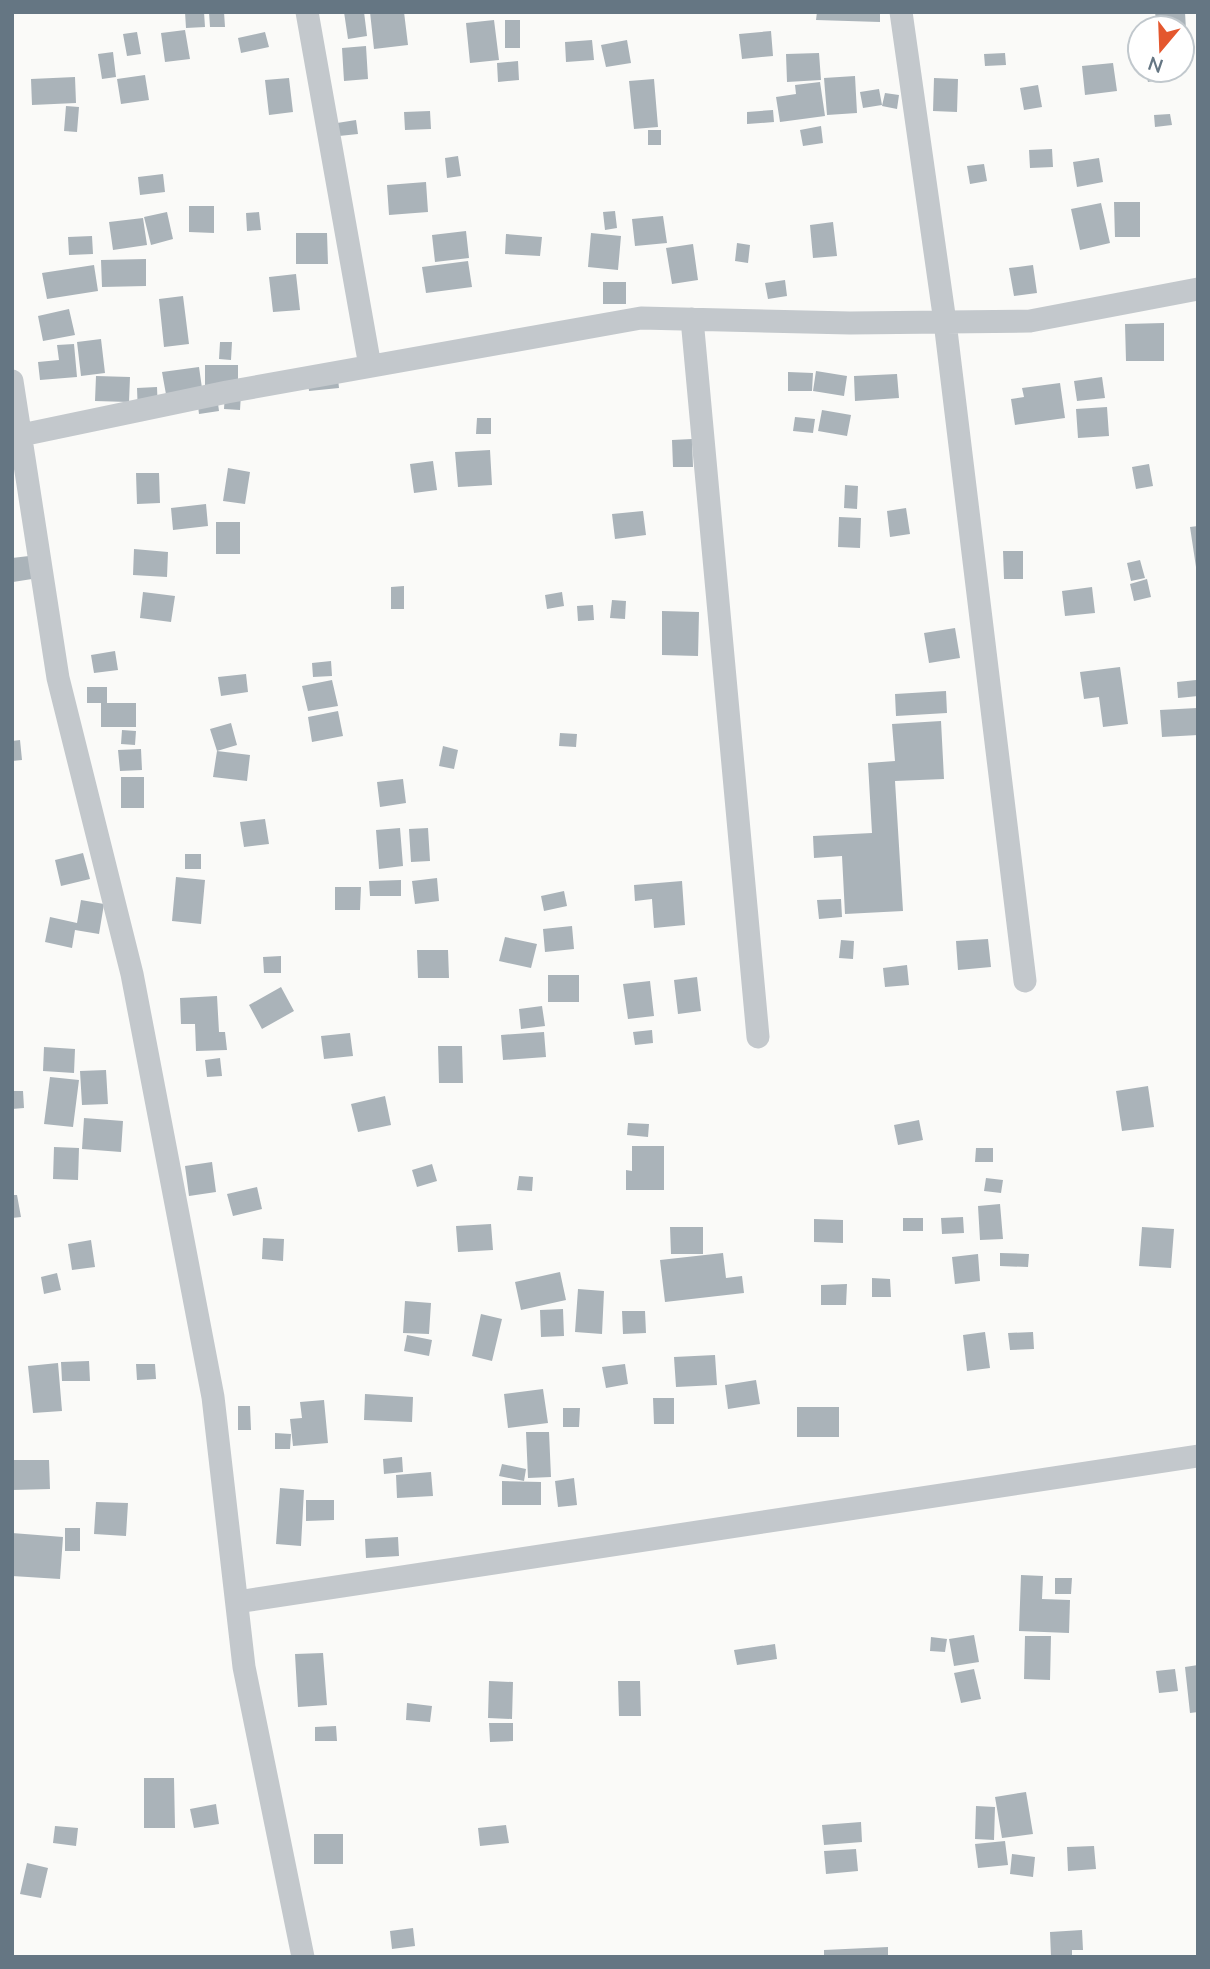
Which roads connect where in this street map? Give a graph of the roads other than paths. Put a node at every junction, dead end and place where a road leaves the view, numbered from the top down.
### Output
1 (307, 12) edge
2 (901, 12) edge
3 (1198, 289) edge
4 (692, 319) junction
5 (946, 322) junction
6 (370, 366) junction
7 (12, 381) edge
8 (16, 436) edge
9 (1025, 981) dead end
10 (758, 1037) dead end
11 (1198, 1456) edge
12 (237, 1602) junction
13 (303, 1957) edge

1 - 6 street
2 - 5 street
3 - 5 street
4 - 5 street
4 - 6 street
4 - 10 street
5 - 9 street
6 - 8 street
7 - 8 street
8 - 12 street
11 - 12 street
12 - 13 street

